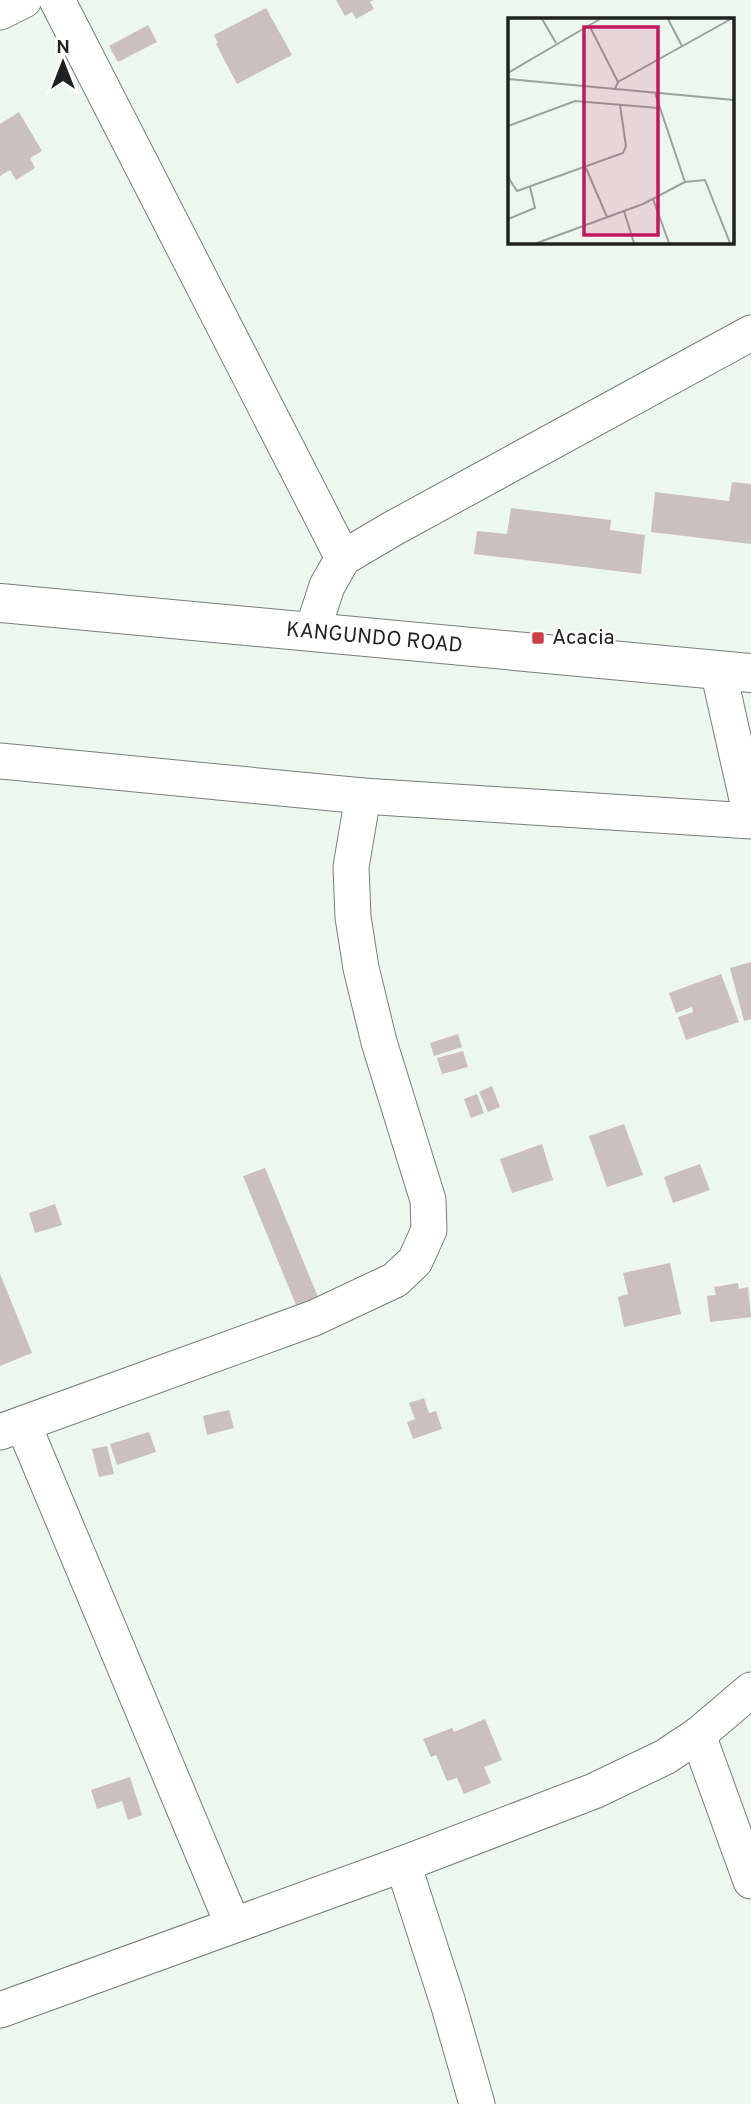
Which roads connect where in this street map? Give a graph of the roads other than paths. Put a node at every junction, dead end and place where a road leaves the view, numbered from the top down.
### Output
1 (24, 0) edge
2 (57, 0) edge
3 (0, 12) edge
4 (751, 333) edge
5 (343, 558) junction
6 (0, 603) edge
7 (312, 632) junction
8 (735, 671) edge
9 (0, 761) edge
10 (363, 796) junction
11 (751, 819) edge
12 (11, 1428) edge
13 (751, 1690) edge
14 (698, 1735) junction
15 (403, 1864) junction
16 (751, 1881) edge
17 (233, 1925) junction
18 (0, 2010) edge
19 (477, 2104) edge

1 - 3 street
2 - 5 street
4 - 5 street
5 - 7 street
6 - 7 highway, KANGUNDO ROAD
7 - 8 highway, KANGUNDO ROAD
8 - 11 street
9 - 10 street
10 - 11 street
10 - 12 street
12 - 17 street
13 - 14 street
14 - 15 street
14 - 16 street
15 - 17 street
15 - 19 street
17 - 18 street

